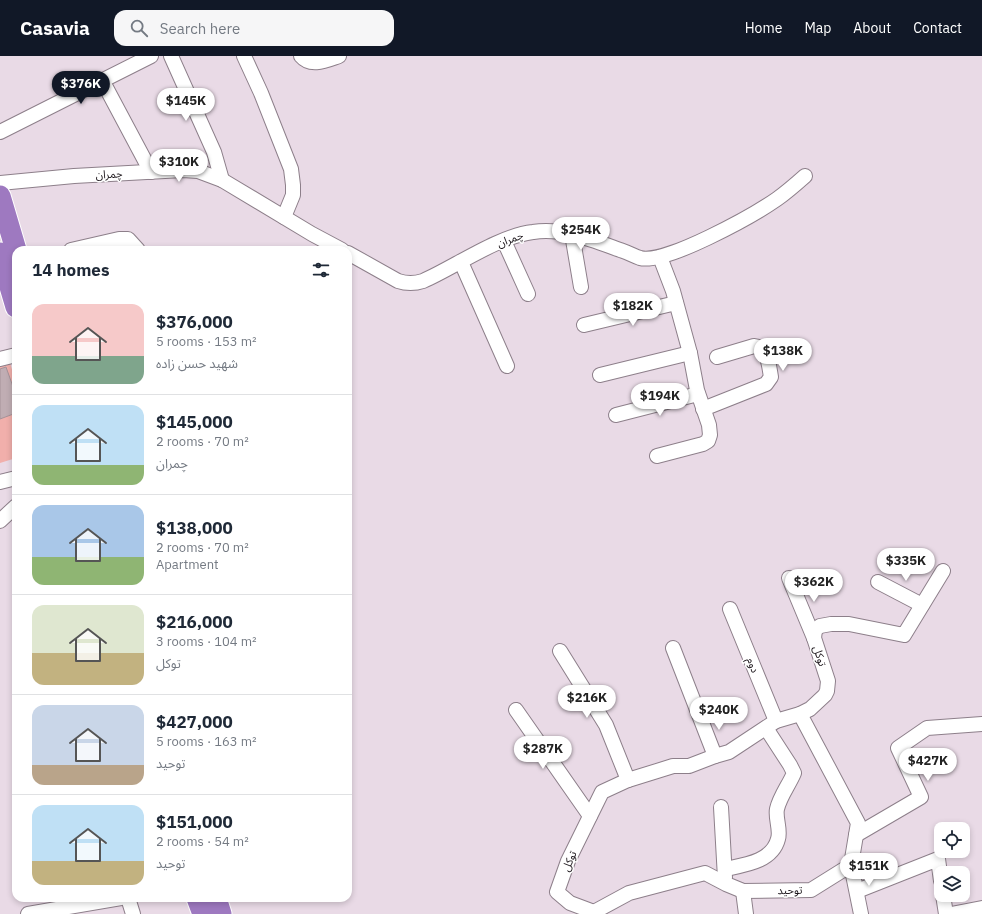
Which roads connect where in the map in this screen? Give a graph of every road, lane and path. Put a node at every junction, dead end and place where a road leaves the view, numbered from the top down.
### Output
1 (151, 56) edge
2 (171, 56) edge
3 (244, 56) edge
4 (301, 56) edge
5 (339, 56) edge
6 (102, 80) junction
7 (0, 132) edge
8 (151, 172) junction
9 (805, 176) dead end
10 (222, 180) junction
11 (0, 183) edge
12 (0, 196) edge
13 (284, 217) junction
14 (572, 234) junction
15 (504, 241) junction
16 (15, 246) edge
17 (88, 246) edge
18 (134, 246) edge
19 (335, 246) edge
20 (0, 253) edge
21 (352, 255) edge
22 (660, 257) junction
23 (461, 262) junction
24 (4, 279) edge
25 (581, 287) dead end
26 (528, 294) dead end
27 (12, 298) edge
28 (676, 303) junction
29 (584, 325) dead end
30 (690, 353) junction
31 (12, 356) edge
32 (717, 357) dead end
33 (0, 359) edge
34 (507, 366) dead end
35 (600, 375) dead end
36 (698, 394) junction
37 (703, 409) junction
38 (616, 416) dead end
39 (657, 456) dead end
40 (12, 479) edge
41 (0, 482) edge
42 (12, 510) edge
43 (0, 521) edge
44 (943, 571) dead end
45 (789, 578) dead end
46 (878, 582) dead end
47 (922, 605) junction
48 (730, 609) dead end
49 (814, 638) junction
50 (673, 648) dead end
51 (560, 651) dead end
52 (516, 710) dead end
53 (800, 714) junction
54 (771, 724) junction
55 (982, 724) edge
56 (715, 756) junction
57 (628, 780) junction
58 (721, 807) dead end
59 (590, 816) junction
60 (856, 835) junction
61 (851, 865) junction
62 (939, 866) edge
63 (725, 869) junction
64 (726, 884) junction
65 (743, 891) junction
66 (857, 891) junction
67 (98, 902) edge
68 (129, 902) edge
69 (198, 902) edge
70 (217, 902) edge
71 (944, 902) edge
72 (982, 908) edge
73 (593, 913) edge
74 (28, 914) edge
75 (133, 914) edge
76 (203, 914) edge
77 (221, 914) edge
78 (746, 914) edge
79 (861, 914) edge
80 (946, 914) edge
81 (952, 914) edge

1 - 6 street
2 - 10 street
3 - 13 street
4 - 5 street
6 - 7 street
6 - 8 street
8 - 10 street, چمران
8 - 11 street, چمران
9 - 22 street, چمران
10 - 13 street, چمران
12 - 16 highway
13 - 19 street, چمران
14 - 15 street, چمران
14 - 22 street, چمران
14 - 25 street
15 - 23 street, چمران
15 - 26 street
17 - 18 street
20 - 24 highway
21 - 23 street, چمران
22 - 28 street
23 - 34 street
24 - 27 highway
28 - 29 street
28 - 30 street
30 - 35 street
30 - 36 street
31 - 33 street
32 - 37 street
36 - 37 street
36 - 38 street
37 - 39 street
40 - 41 street
42 - 43 street
44 - 47 street, توکل
45 - 49 street
46 - 47 street
47 - 49 street, توکل
48 - 54 street, دوم
49 - 53 street, توکل
50 - 56 street
51 - 57 street
52 - 59 street
53 - 54 street, توکل
53 - 60 street
54 - 56 street, توکل
54 - 63 street, دوم
55 - 60 street
56 - 57 street, توکل
57 - 59 street, توکل
58 - 63 street
59 - 73 street, توکل
60 - 61 street
61 - 65 street, توحید
61 - 66 street
62 - 66 street
63 - 64 street
64 - 65 street, توحید
64 - 73 street, توحید
65 - 78 street
66 - 79 street
67 - 74 street
68 - 75 street
69 - 76 highway
70 - 77 highway
71 - 80 street
72 - 81 street

